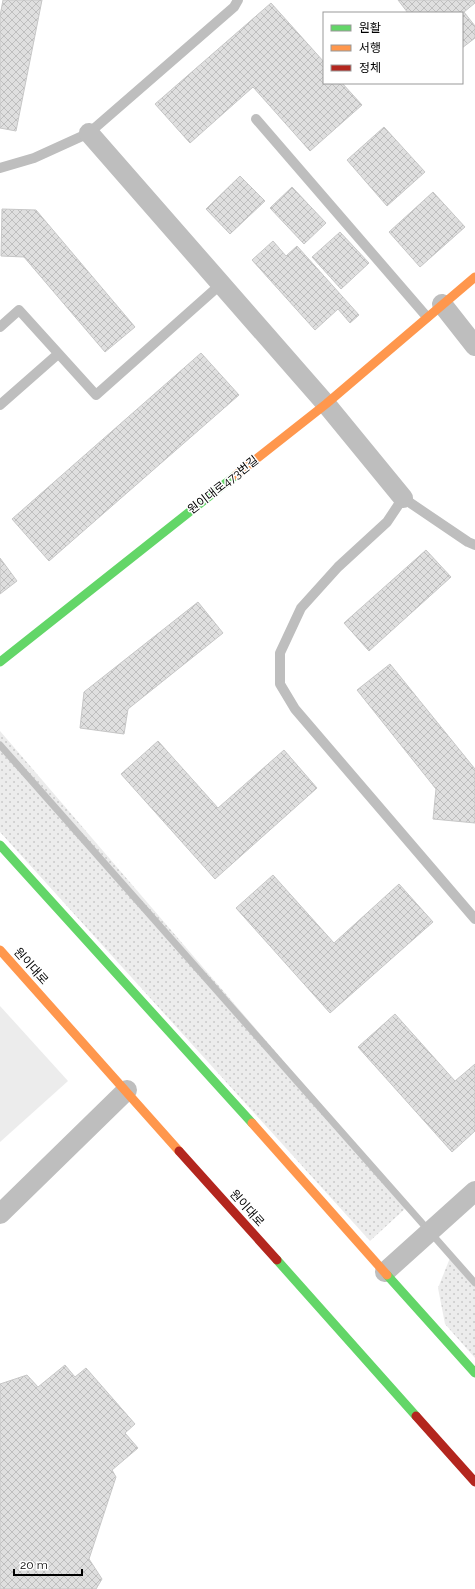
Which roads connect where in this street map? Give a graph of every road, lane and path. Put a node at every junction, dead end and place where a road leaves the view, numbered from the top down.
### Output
1 (238, 0) edge
2 (256, 119) dead end
3 (90, 133) junction
4 (0, 168) edge
5 (475, 277) edge
6 (221, 284) junction
7 (435, 310) junction
8 (0, 327) edge
9 (475, 346) edge
10 (58, 354) junction
11 (326, 404) junction
12 (0, 405) edge
13 (403, 498) junction
14 (475, 545) edge
15 (0, 662) edge
16 (0, 845) edge
17 (475, 919) edge
18 (0, 950) edge
19 (127, 1090) junction
20 (472, 1193) edge
21 (0, 1214) edge
22 (385, 1272) junction
23 (475, 1373) edge
24 (475, 1482) edge

1 - 3 lane
2 - 7 lane
3 - 4 lane
3 - 6 street
5 - 7 main road, 원이대로473번길
6 - 10 lane
6 - 11 street
7 - 9 street
7 - 11 main road, 원이대로473번길
8 - 10 lane
10 - 12 lane
11 - 13 street
11 - 15 main road, 원이대로473번길
13 - 14 lane
13 - 17 lane
16 - 22 main road
18 - 19 main road, 원이대로
19 - 21 street
19 - 24 main road, 원이대로
20 - 22 street
22 - 23 main road

